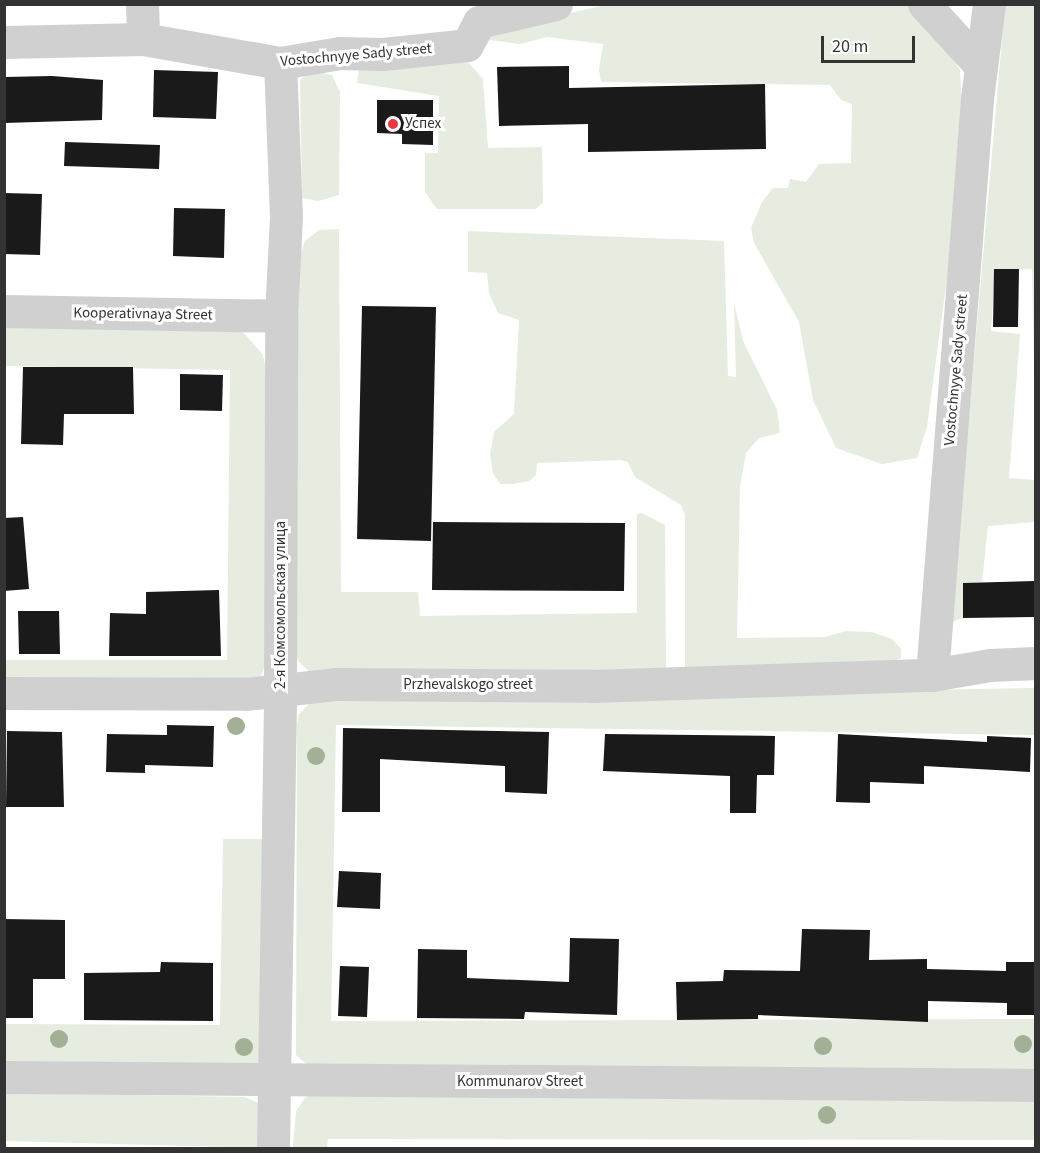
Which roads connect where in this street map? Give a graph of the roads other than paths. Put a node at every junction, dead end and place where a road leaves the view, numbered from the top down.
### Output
1 (142, 4) edge
2 (556, 4) edge
3 (924, 4) edge
4 (989, 4) edge
5 (477, 13) edge
6 (143, 39) junction
7 (4, 42) edge
8 (280, 63) junction
9 (981, 66) junction
10 (4, 311) edge
11 (281, 316) junction
12 (1035, 663) edge
13 (932, 675) junction
14 (280, 688) junction
15 (4, 693) edge
16 (4, 1077) edge
17 (273, 1080) junction
18 (1035, 1085) edge
19 (273, 1149) edge

1 - 6 street
2 - 5 street, Vostochnyye Sady street
3 - 9 street
4 - 9 street, Vostochnyye Sady street
5 - 8 street, Vostochnyye Sady street
6 - 7 street, Vostochnyye Sady street
6 - 8 street, Vostochnyye Sady street
8 - 11 street, 2-я Комсомольская улица
9 - 13 street, Vostochnyye Sady street
10 - 11 street, Kooperativnaya Street
11 - 14 street, 2-я Комсомольская улица
12 - 13 street, Przhevalskogo street
13 - 14 street, Przhevalskogo street
14 - 15 street, Przhevalskogo street
14 - 17 street, 2-я Комсомольская улица
16 - 17 street, Kommunarov Street
17 - 18 street, Kommunarov Street
17 - 19 street, 2-я Комсомольская улица

